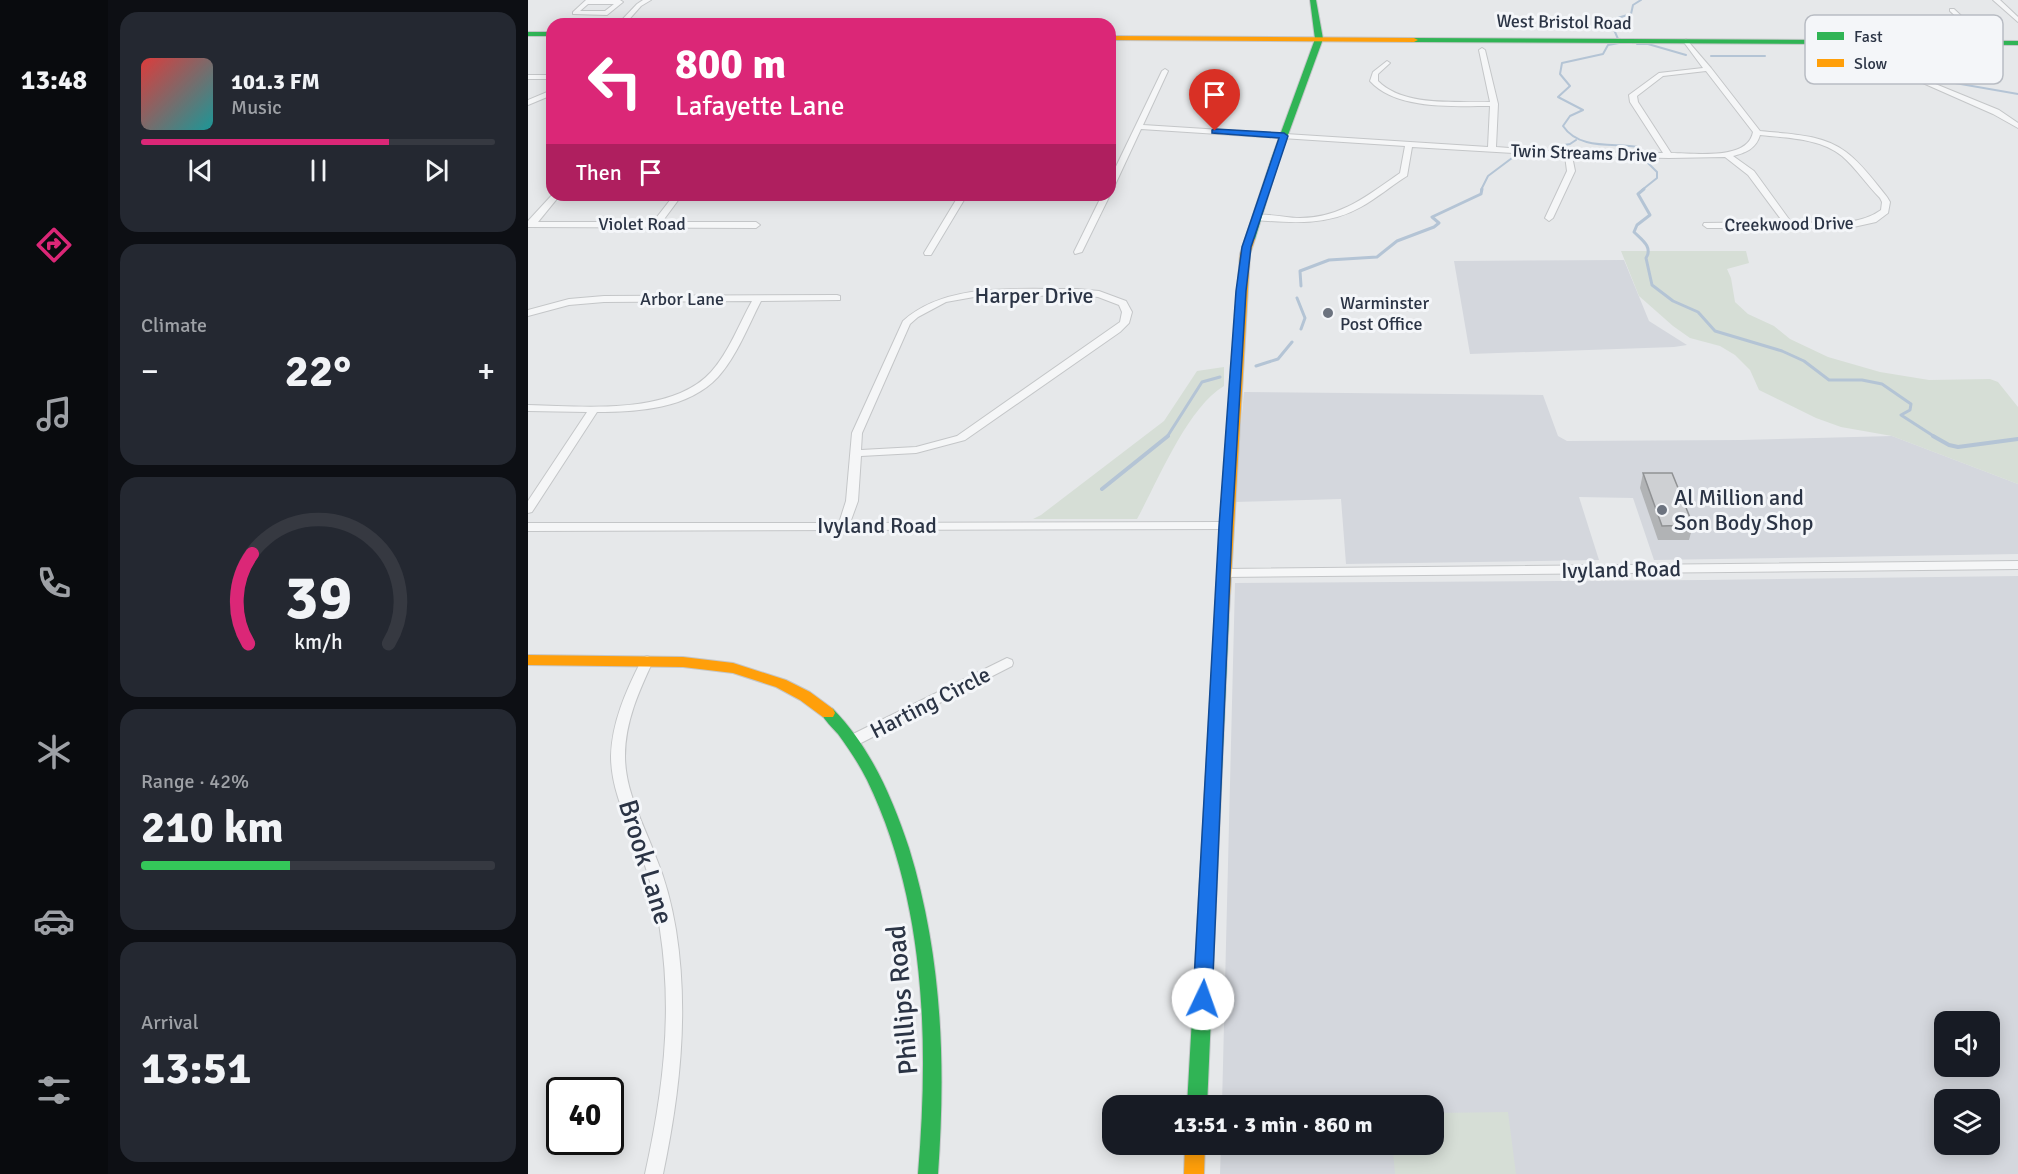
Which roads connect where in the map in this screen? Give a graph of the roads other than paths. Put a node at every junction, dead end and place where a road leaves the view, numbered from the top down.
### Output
1 (1313, 0) edge
2 (1996, 0) edge
3 (647, 1) edge
4 (620, 2) junction
5 (1952, 10) dead end
6 (1957, 15) edge
7 (627, 18) edge
8 (634, 18) edge
9 (2018, 20) edge
10 (528, 34) edge
11 (546, 34) edge
12 (1116, 38) edge
13 (1319, 39) junction
14 (1686, 41) junction
15 (1805, 42) edge
16 (1482, 50) dead end
17 (1387, 63) dead end
18 (1709, 69) junction
19 (1165, 71) dead end
20 (528, 77) edge
21 (546, 77) edge
22 (1921, 84) edge
23 (1931, 84) edge
24 (546, 95) edge
25 (528, 103) edge
26 (1494, 104) junction
27 (1981, 105) junction
28 (2018, 126) edge
29 (1138, 127) junction
30 (1758, 133) junction
31 (1284, 136) junction
32 (1408, 144) junction
33 (1492, 149) junction
34 (1568, 154) junction
35 (1727, 155) junction
36 (1669, 156) junction
37 (1116, 174) edge
38 (551, 201) edge
39 (673, 201) edge
40 (959, 201) edge
41 (1103, 201) edge
42 (1256, 217) junction
43 (1549, 218) dead end
44 (530, 224) edge
45 (655, 225) junction
46 (756, 225) dead end
47 (1707, 225) dead end
48 (1789, 225) junction
49 (1078, 252) dead end
50 (928, 253) dead end
51 (837, 298) dead end
52 (758, 299) junction
53 (528, 312) edge
54 (528, 408) edge
55 (595, 408) junction
56 (856, 453) junction
57 (528, 509) edge
58 (844, 525) junction
59 (1226, 526) junction
60 (528, 527) edge
61 (2018, 565) edge
62 (1224, 573) junction
63 (528, 660) edge
64 (647, 661) junction
65 (1007, 663) dead end
66 (852, 741) junction
67 (1198, 1095) edge
68 (1195, 1155) edge
69 (654, 1174) edge
70 (928, 1174) edge
71 (1194, 1174) edge

1 - 13 street
2 - 9 street
3 - 4 street
3 - 7 street
3 - 8 street
4 - 4 street
5 - 6 street
10 - 11 street
12 - 13 street, West Bristol Road
13 - 14 street, West Bristol Road
13 - 31 street
14 - 15 street, West Bristol Road
14 - 18 street
16 - 26 street
17 - 26 street
18 - 30 street
18 - 36 street
19 - 29 street
20 - 21 street
22 - 27 street
23 - 27 street
24 - 25 street
26 - 33 street
27 - 28 street
29 - 31 street, Twin Streams Drive
29 - 37 street
30 - 35 street, Twin Streams Drive
30 - 48 street, Creekwood Drive
31 - 32 street, Twin Streams Drive
31 - 42 street
32 - 33 street, Twin Streams Drive
32 - 42 street
33 - 34 street, Twin Streams Drive
34 - 36 street, Twin Streams Drive
34 - 43 street
35 - 36 street, Twin Streams Drive
35 - 48 street
38 - 44 street
39 - 45 street
40 - 50 street
41 - 49 street
42 - 59 street
44 - 45 street, Violet Road
45 - 46 street, Violet Road
47 - 48 street, Creekwood Drive
51 - 52 street, Arbor Lane
52 - 53 street, Arbor Lane
52 - 55 street
54 - 55 street
55 - 57 street
56 - 56 street, Harper Drive
56 - 58 street, Harper Drive
58 - 59 street, Ivyland Road
58 - 60 street, Ivyland Road
59 - 62 street
61 - 62 street, Ivyland Road
62 - 67 street
63 - 64 street, Phillips Road
64 - 66 street, Phillips Road
64 - 69 street, Brook Lane
65 - 66 street, Harting Circle
66 - 70 street, Phillips Road
68 - 71 street

